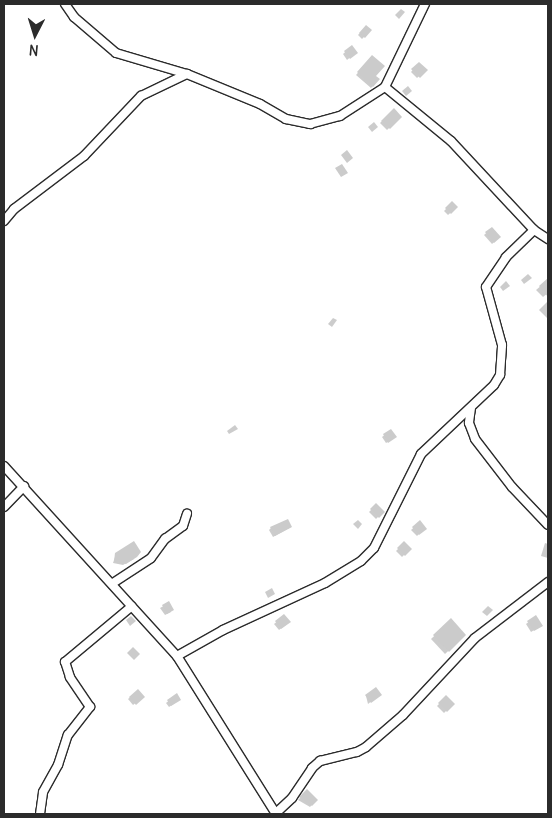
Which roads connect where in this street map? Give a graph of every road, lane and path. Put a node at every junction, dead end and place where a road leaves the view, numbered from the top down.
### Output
1 (65, 4) edge
2 (426, 4) edge
3 (187, 74) junction
4 (385, 88) junction
5 (4, 221) edge
6 (534, 230) junction
7 (548, 239) edge
8 (471, 408) junction
9 (4, 466) edge
10 (24, 486) junction
11 (4, 507) edge
12 (187, 514) dead end
13 (548, 525) edge
14 (548, 582) edge
15 (113, 583) junction
16 (132, 606) junction
17 (177, 656) junction
18 (276, 813) edge
19 (40, 814) edge

1 - 3 street
2 - 4 street
3 - 4 street
3 - 5 street
4 - 6 street
6 - 7 street
6 - 8 street
8 - 13 street
8 - 17 street
9 - 10 street
10 - 11 street
10 - 15 street
12 - 15 street
14 - 18 street
15 - 16 street
16 - 17 street
16 - 19 street
17 - 18 street

